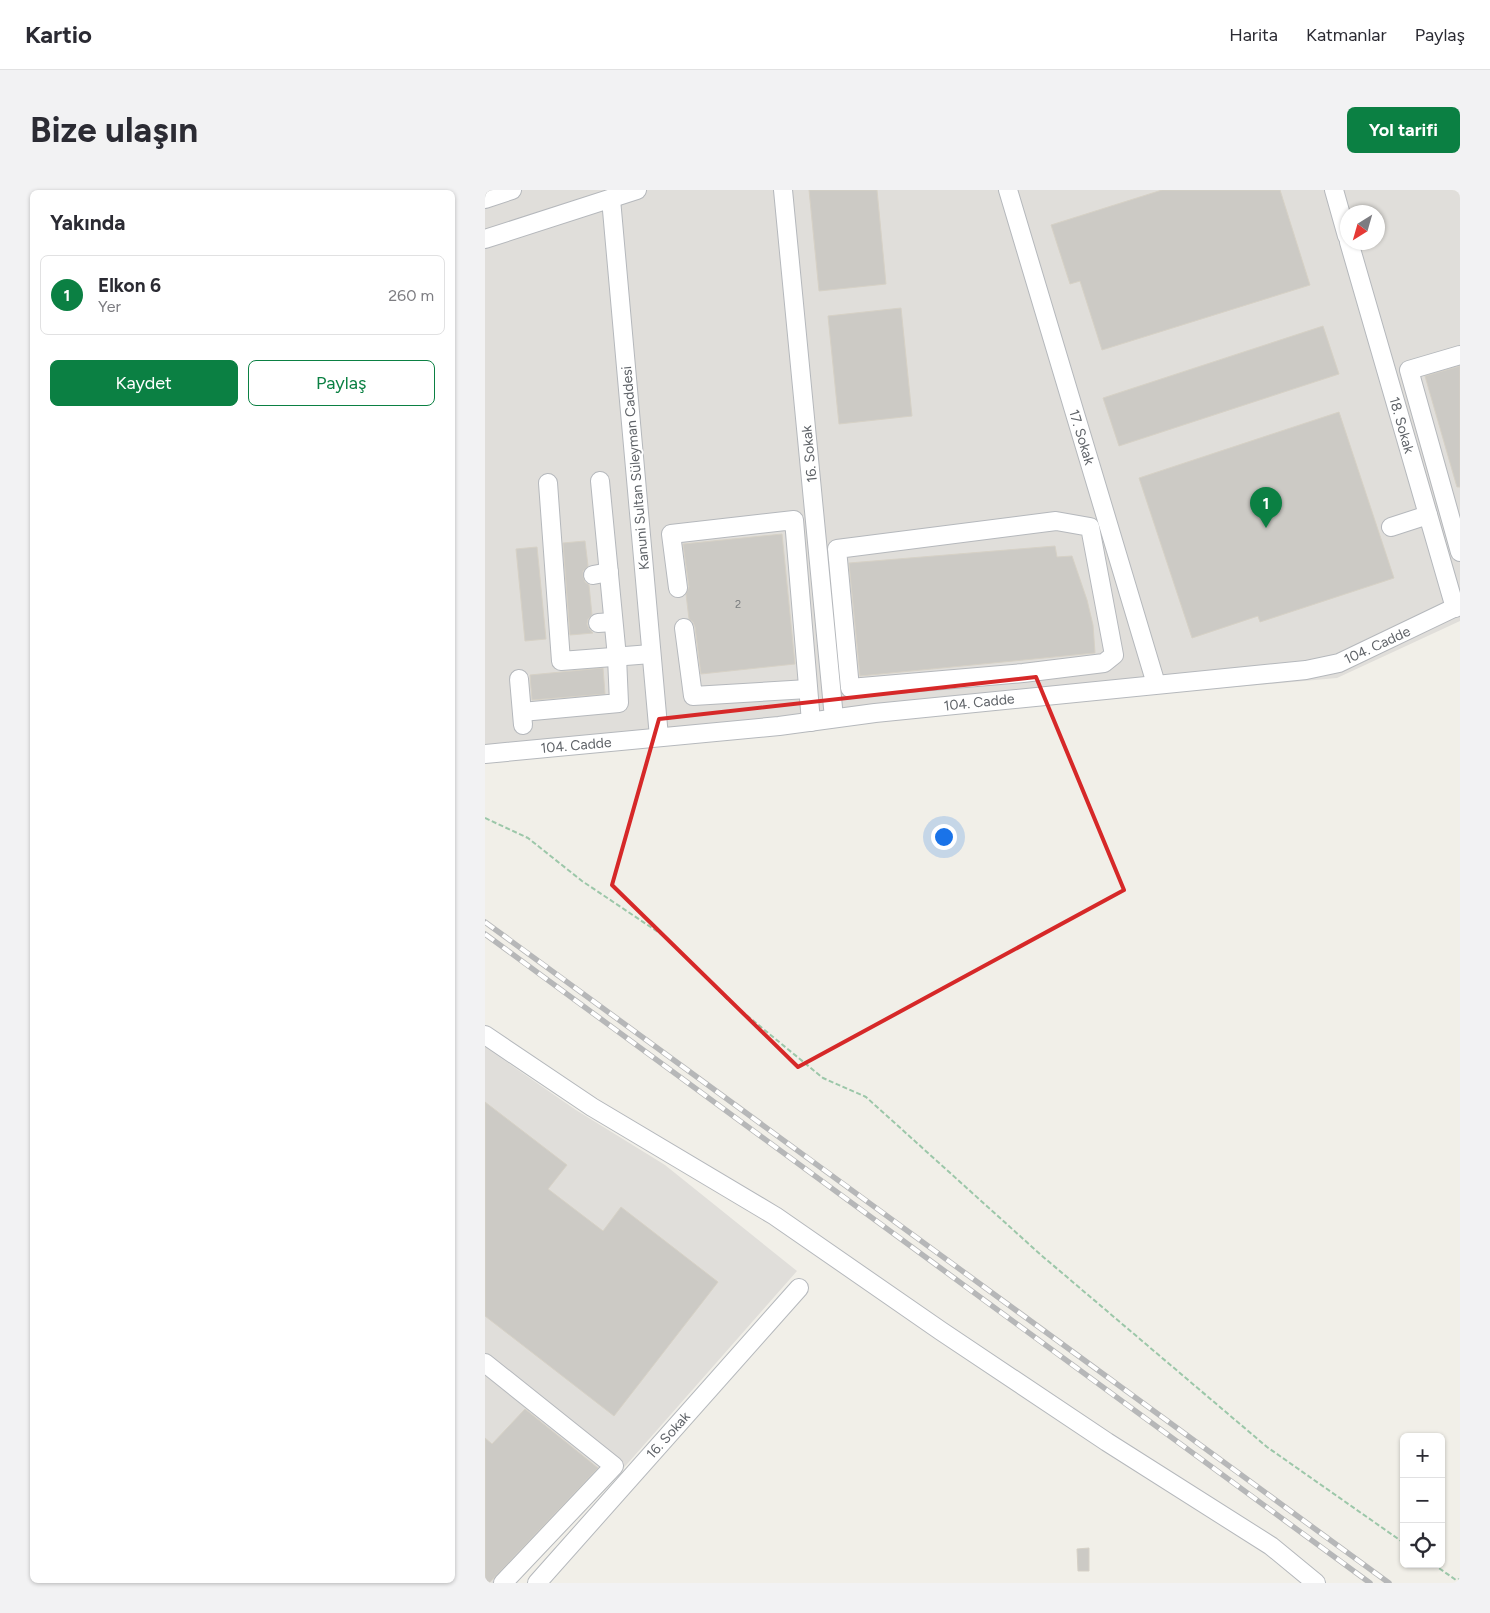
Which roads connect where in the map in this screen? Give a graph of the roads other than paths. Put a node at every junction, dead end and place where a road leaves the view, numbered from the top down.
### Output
1 (512, 190) edge
2 (637, 190) edge
3 (783, 190) edge
4 (1008, 190) edge
5 (1334, 190) edge
6 (485, 199) edge
7 (611, 199) junction
8 (1340, 211) edge
9 (485, 239) edge
10 (1351, 250) edge
11 (1460, 355) edge
12 (600, 481) dead end
13 (548, 483) dead end
14 (1445, 498) junction
15 (1426, 509) junction
16 (1391, 527) dead end
17 (1460, 552) edge
18 (678, 588) dead end
19 (1457, 606) edge
20 (684, 628) dead end
21 (651, 654) junction
22 (617, 657) junction
23 (1023, 673) junction
24 (519, 679) dead end
25 (1156, 684) junction
26 (872, 686) junction
27 (808, 689) junction
28 (1026, 698) junction
29 (875, 713) junction
30 (834, 718) junction
31 (811, 722) junction
32 (659, 737) junction
33 (485, 754) edge
34 (485, 1035) edge
35 (799, 1288) dead end
36 (485, 1363) edge
37 (503, 1583) edge
38 (537, 1583) edge
39 (1316, 1583) edge

1 - 6 street
2 - 7 street
3 - 30 street, 16. Sokak
4 - 25 street, 17. Sokak
5 - 8 street
7 - 9 street
7 - 21 street, Kanuni Sultan Süleyman Caddesi
10 - 15 street, 18. Sokak
11 - 14 street
12 - 22 street
13 - 22 street
14 - 15 street
14 - 17 street
15 - 16 street
15 - 19 street, 18. Sokak
18 - 27 street
19 - 25 street, 104. Cadde
20 - 27 street
21 - 22 street
21 - 32 street, Kanuni Sultan Süleyman Caddesi
22 - 24 street
23 - 26 street
23 - 26 street
23 - 28 street
25 - 28 street, 104. Cadde
26 - 29 street
27 - 31 street
28 - 29 street, 104. Cadde
29 - 30 street, 104. Cadde
30 - 31 street, 104. Cadde
31 - 32 street, 104. Cadde
32 - 33 street, 104. Cadde
34 - 39 street
35 - 38 street, 16. Sokak
36 - 37 street

